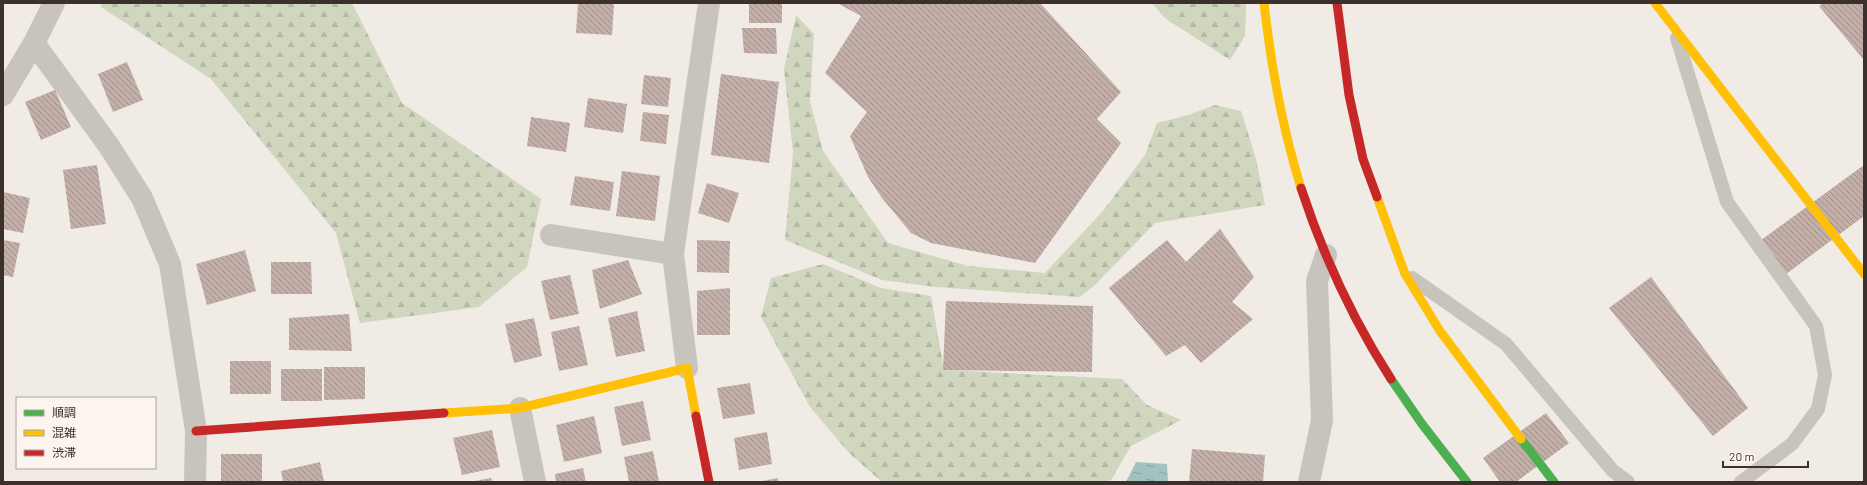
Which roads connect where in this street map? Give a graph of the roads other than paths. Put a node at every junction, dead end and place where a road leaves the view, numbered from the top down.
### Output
1 (54, 3) edge
2 (709, 3) edge
3 (1264, 3) edge
4 (1337, 3) edge
5 (1656, 4) edge
6 (1672, 25) junction
7 (34, 43) junction
8 (3, 95) edge
9 (551, 235) dead end
10 (673, 254) junction
11 (1326, 254) junction
12 (1405, 274) junction
13 (1864, 274) edge
14 (687, 368) junction
15 (520, 408) junction
16 (196, 431) junction
17 (195, 482) edge
18 (535, 482) edge
19 (709, 482) edge
20 (1309, 482) edge
21 (1466, 482) edge
22 (1554, 482) edge
23 (1628, 482) edge
24 (1741, 482) edge

1 - 7 street
2 - 10 street
3 - 11 main road
4 - 12 main road
5 - 6 main road
6 - 13 main road
6 - 24 lane
7 - 8 street
7 - 16 street
9 - 10 street
10 - 14 street
11 - 20 street
11 - 21 main road
12 - 22 main road
12 - 23 lane
14 - 15 main road
14 - 19 main road
15 - 16 main road
15 - 18 street
16 - 17 street

